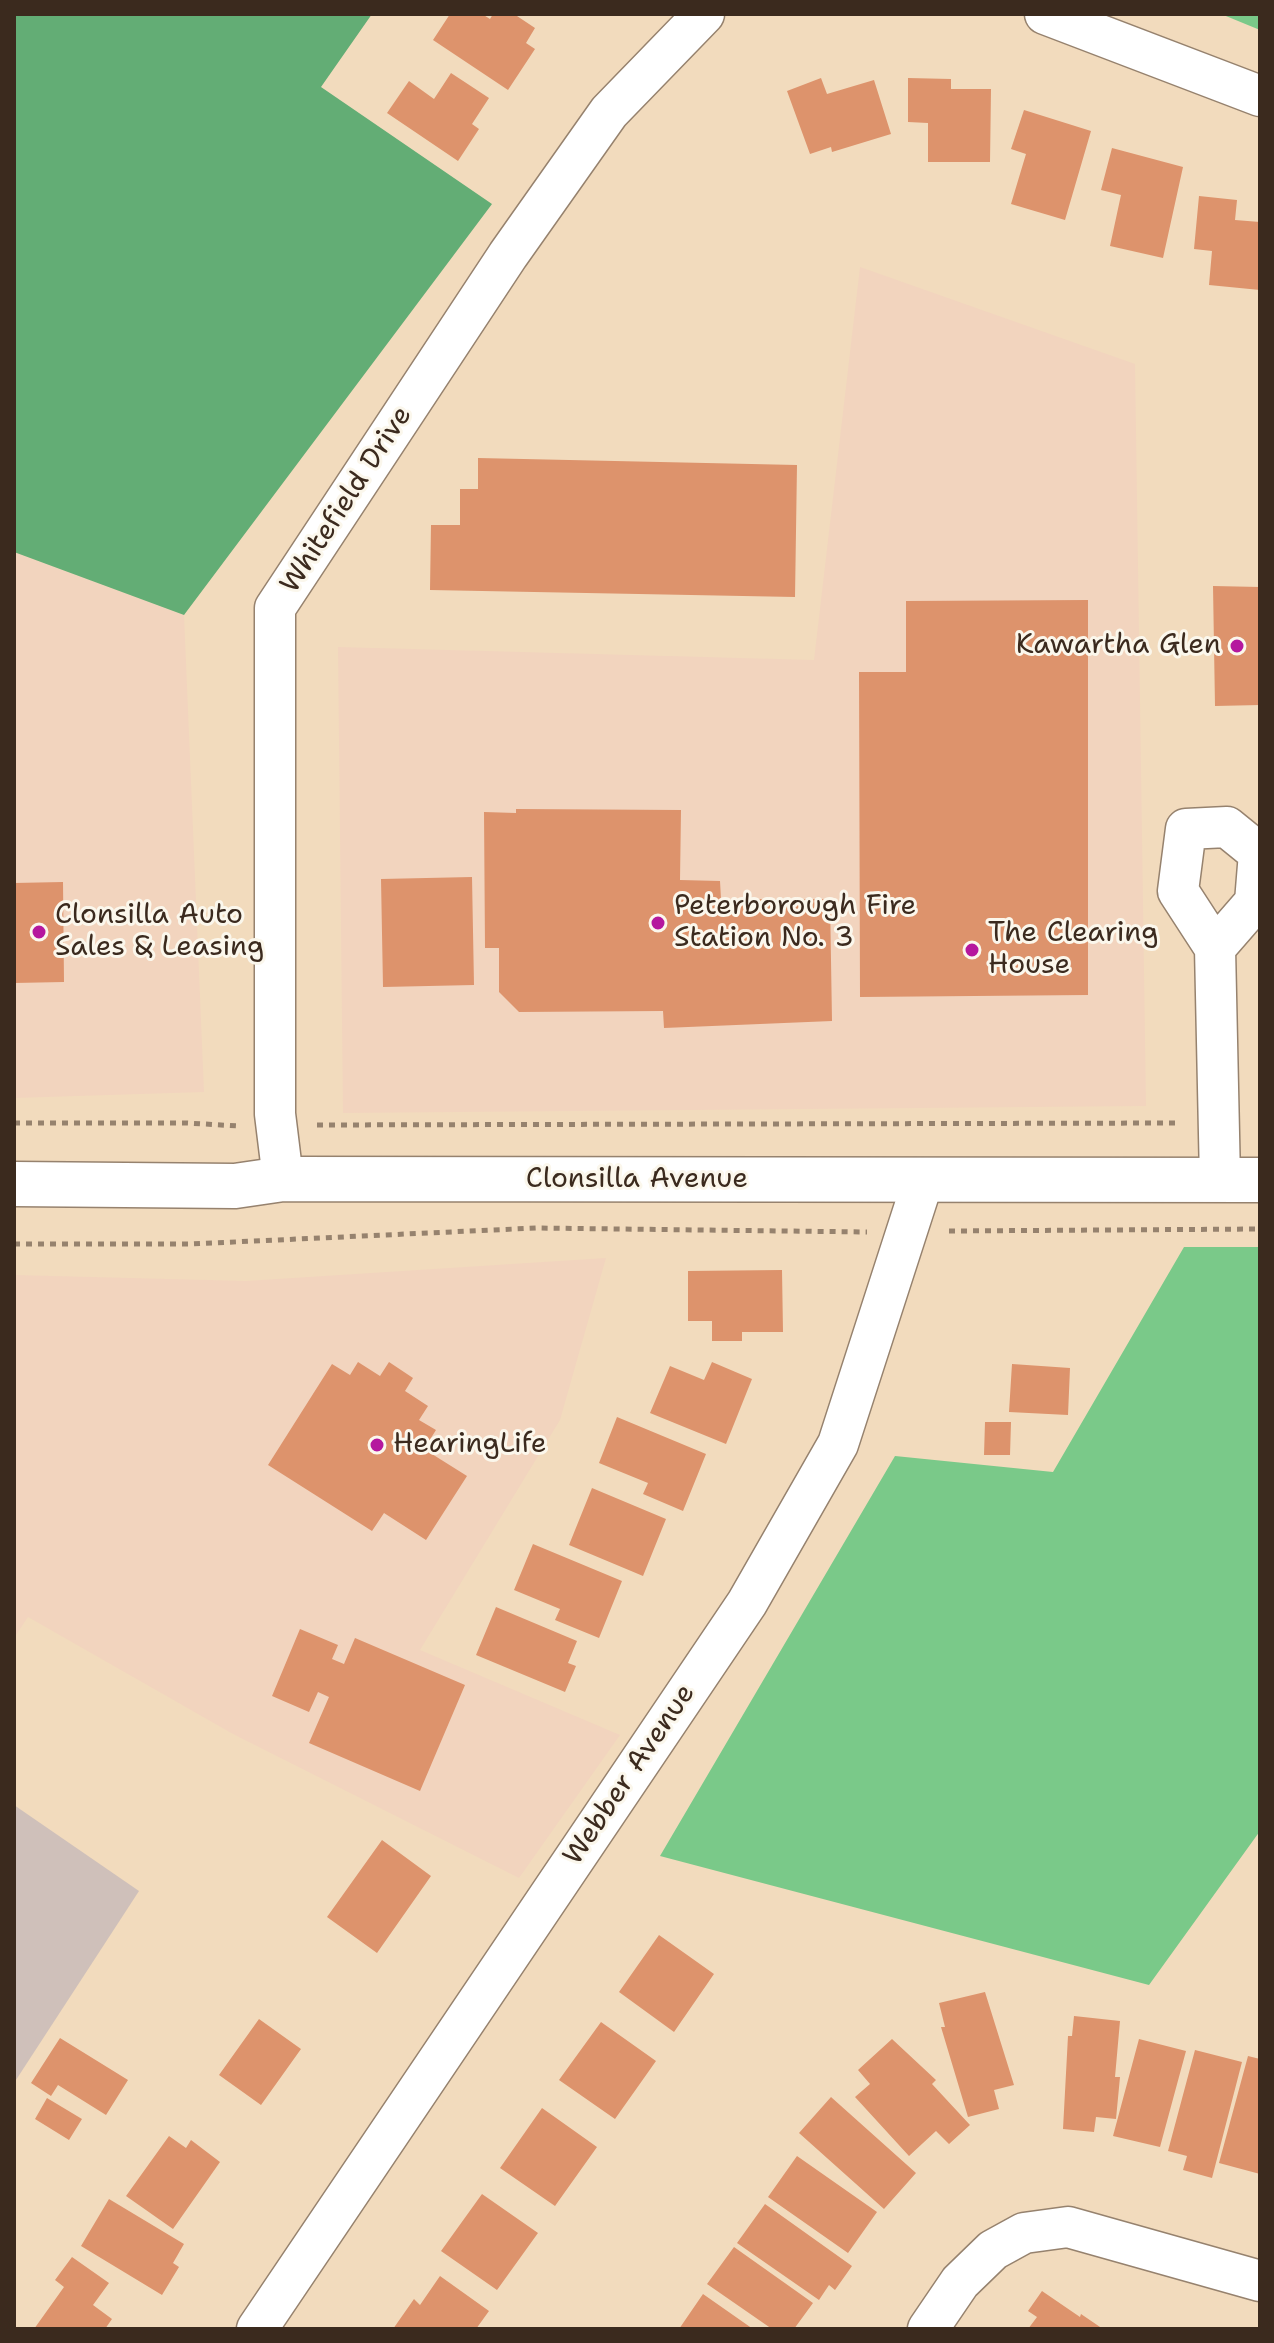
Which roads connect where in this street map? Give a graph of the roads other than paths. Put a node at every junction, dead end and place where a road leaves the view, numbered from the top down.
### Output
1 (704, 14) edge
2 (1045, 14) edge
3 (1260, 96) edge
4 (1215, 948) dead end
5 (283, 1179) junction
6 (1240, 1180) edge
7 (923, 1181) junction
8 (14, 1184) edge
9 (1260, 2281) edge
10 (257, 2329) edge
11 (928, 2329) edge

1 - 5 street, Whitefield Drive
2 - 3 street
4 - 6 street
5 - 7 main road, Clonsilla Avenue
5 - 8 main road, Clonsilla Avenue
6 - 7 main road, Clonsilla Avenue
7 - 10 street, Webber Avenue
9 - 11 street

